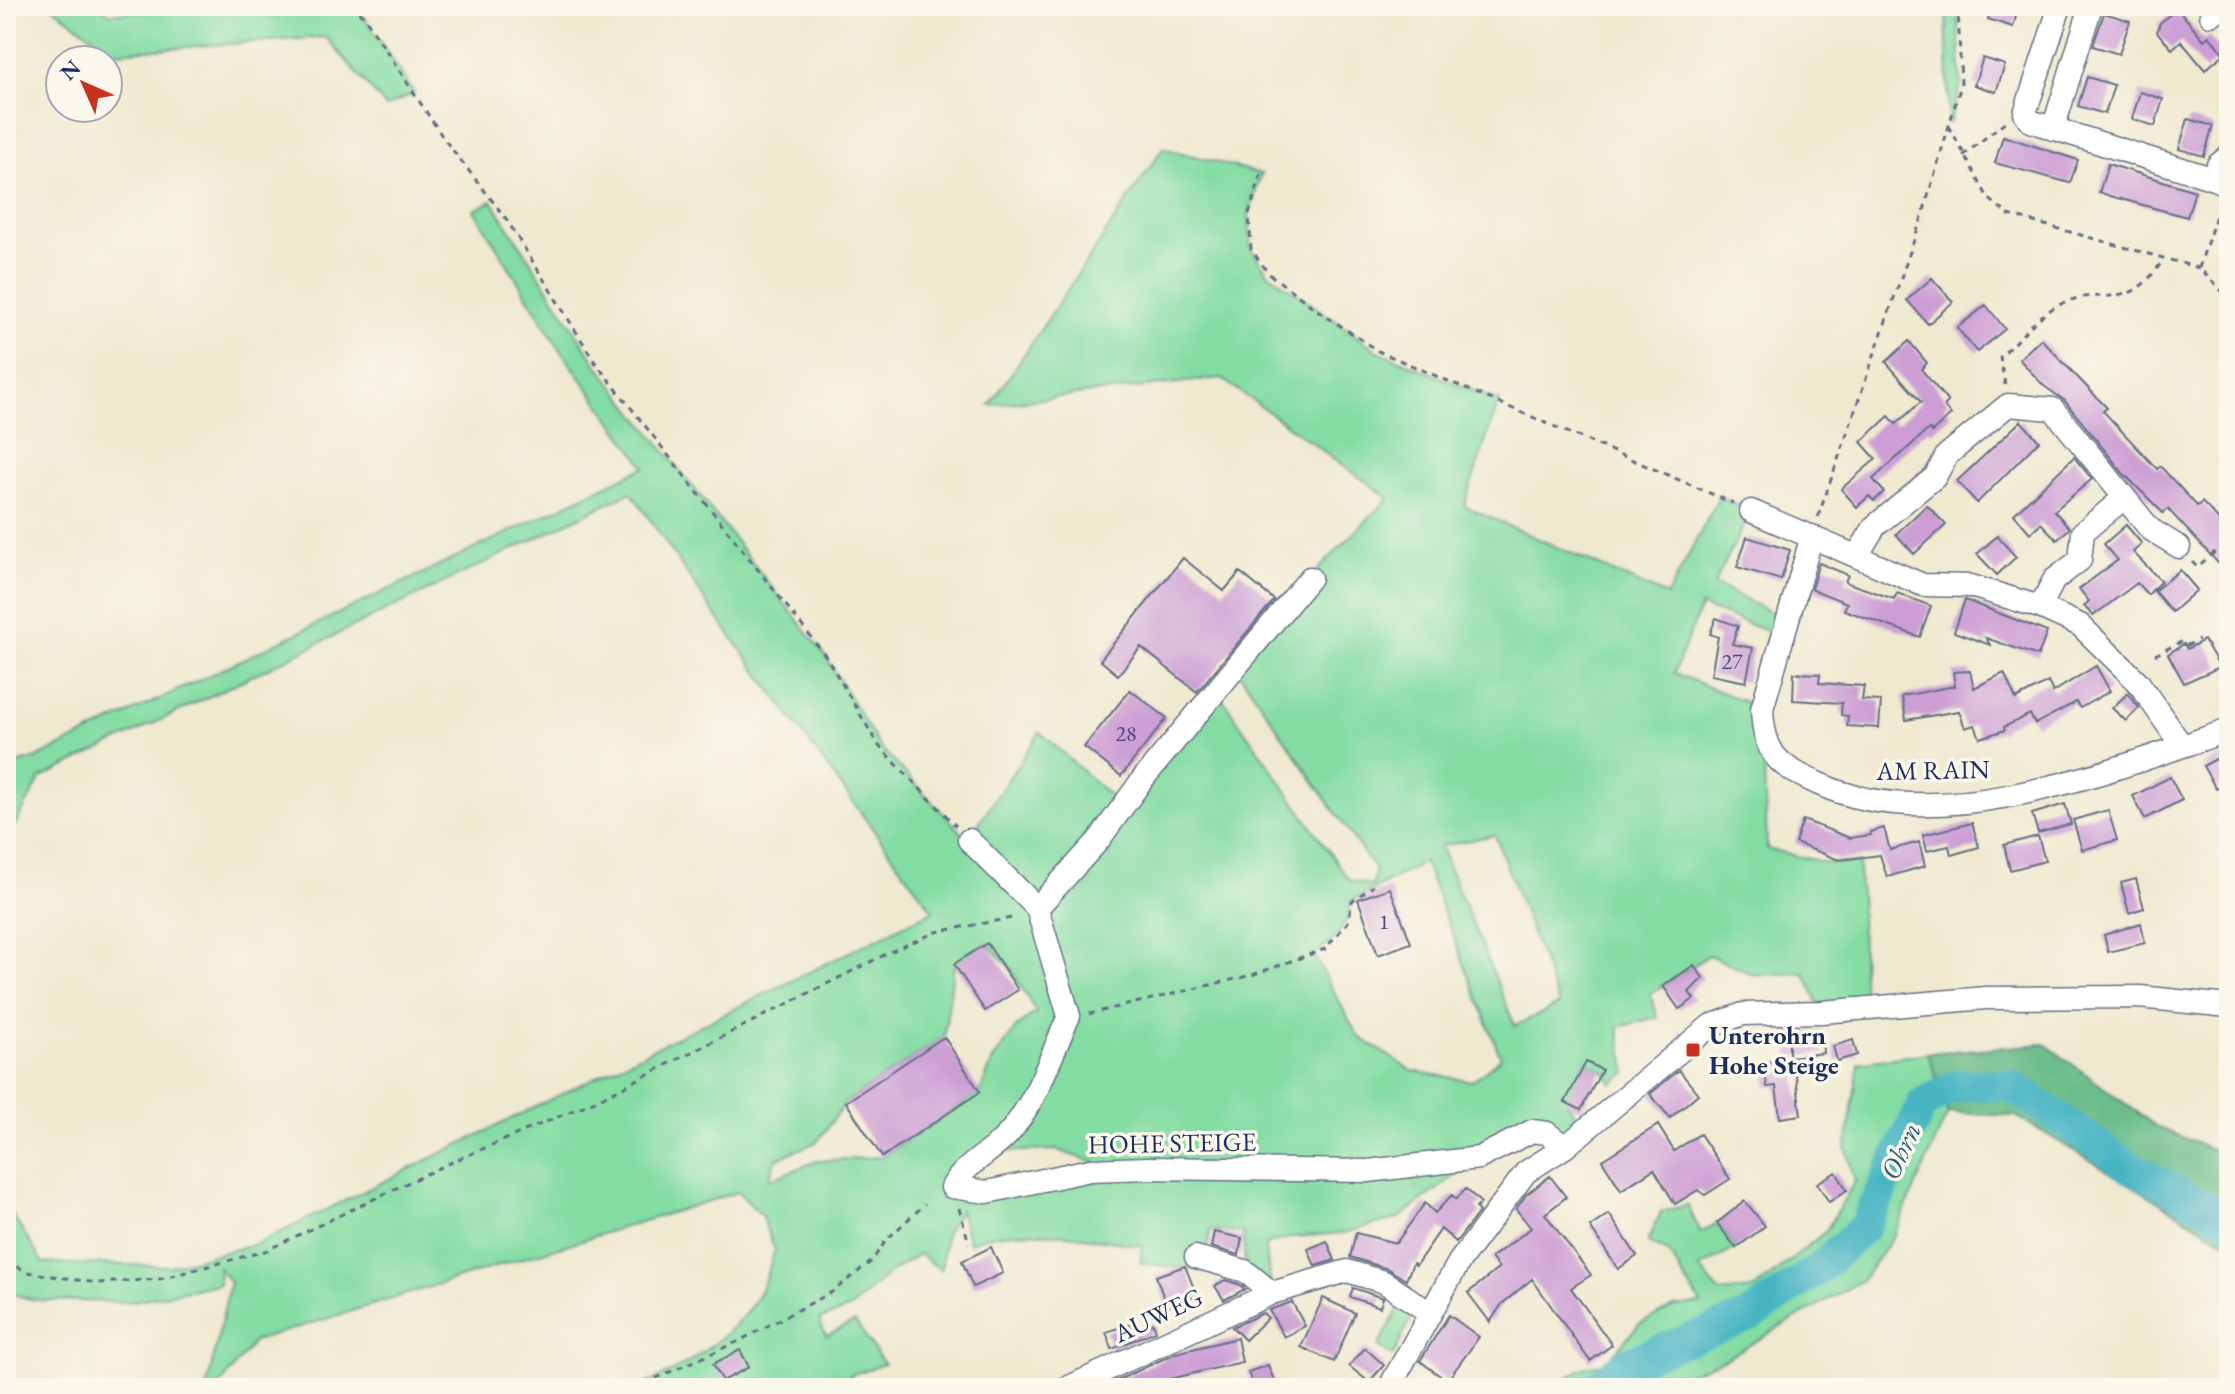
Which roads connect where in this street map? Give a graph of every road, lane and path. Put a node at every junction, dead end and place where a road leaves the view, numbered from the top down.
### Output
1 (100, 6) edge
2 (317, 6) edge
3 (348, 6) edge
4 (1958, 6) edge
5 (2060, 6) edge
6 (2091, 6) edge
7 (2025, 113) junction
8 (1949, 126) junction
9 (2053, 129) junction
10 (1963, 156) junction
11 (2229, 156) edge
12 (1261, 174) dead end
13 (2223, 184) edge
14 (2163, 260) junction
15 (2199, 268) junction
16 (2229, 306) edge
17 (2008, 405) junction
18 (2124, 498) junction
19 (1751, 511) joint
20 (1812, 536) junction
21 (2229, 540) edge
22 (2179, 547) joint
23 (1858, 554) junction
24 (1310, 578) dead end
25 (2040, 607) junction
26 (2199, 639) dead end
27 (2155, 655) dead end
28 (2229, 730) edge
29 (2182, 746) junction
30 (969, 840) joint
31 (1373, 886) dead end
32 (1037, 908) junction
33 (2229, 1006) edge
34 (1069, 1016) junction
35 (1565, 1147) junction
36 (952, 1187) junction
37 (925, 1204) dead end
38 (969, 1243) dead end
39 (1196, 1257) dead end
40 (6, 1261) edge
41 (1272, 1293) junction
42 (1430, 1313) junction
43 (1717, 1377) dead end
44 (634, 1388) edge
45 (1067, 1388) edge
46 (1389, 1388) edge
47 (1722, 1388) edge

1 - 2 path
3 - 30 path
4 - 8 path
5 - 7 street
6 - 9 street
7 - 9 street
7 - 10 path
8 - 10 path
8 - 20 path
9 - 13 street
10 - 14 path
11 - 13 street
12 - 19 path
13 - 15 path
14 - 15 path
14 - 17 path
15 - 16 path
17 - 18 street
17 - 23 street
18 - 22 street
18 - 25 street
19 - 20 street
20 - 23 street
20 - 29 street, AM RAIN
21 - 22 path
23 - 25 street
24 - 32 street
25 - 29 street
26 - 27 path
28 - 29 street, AM RAIN
30 - 32 street
31 - 34 path
32 - 34 street
32 - 40 path
33 - 35 street
34 - 36 street
35 - 36 street, HOHE STEIGE
35 - 42 street
36 - 38 path
37 - 44 path
39 - 41 street, AUWEG
41 - 42 street, AUWEG
41 - 45 street, AUWEG
42 - 46 street
43 - 47 path

